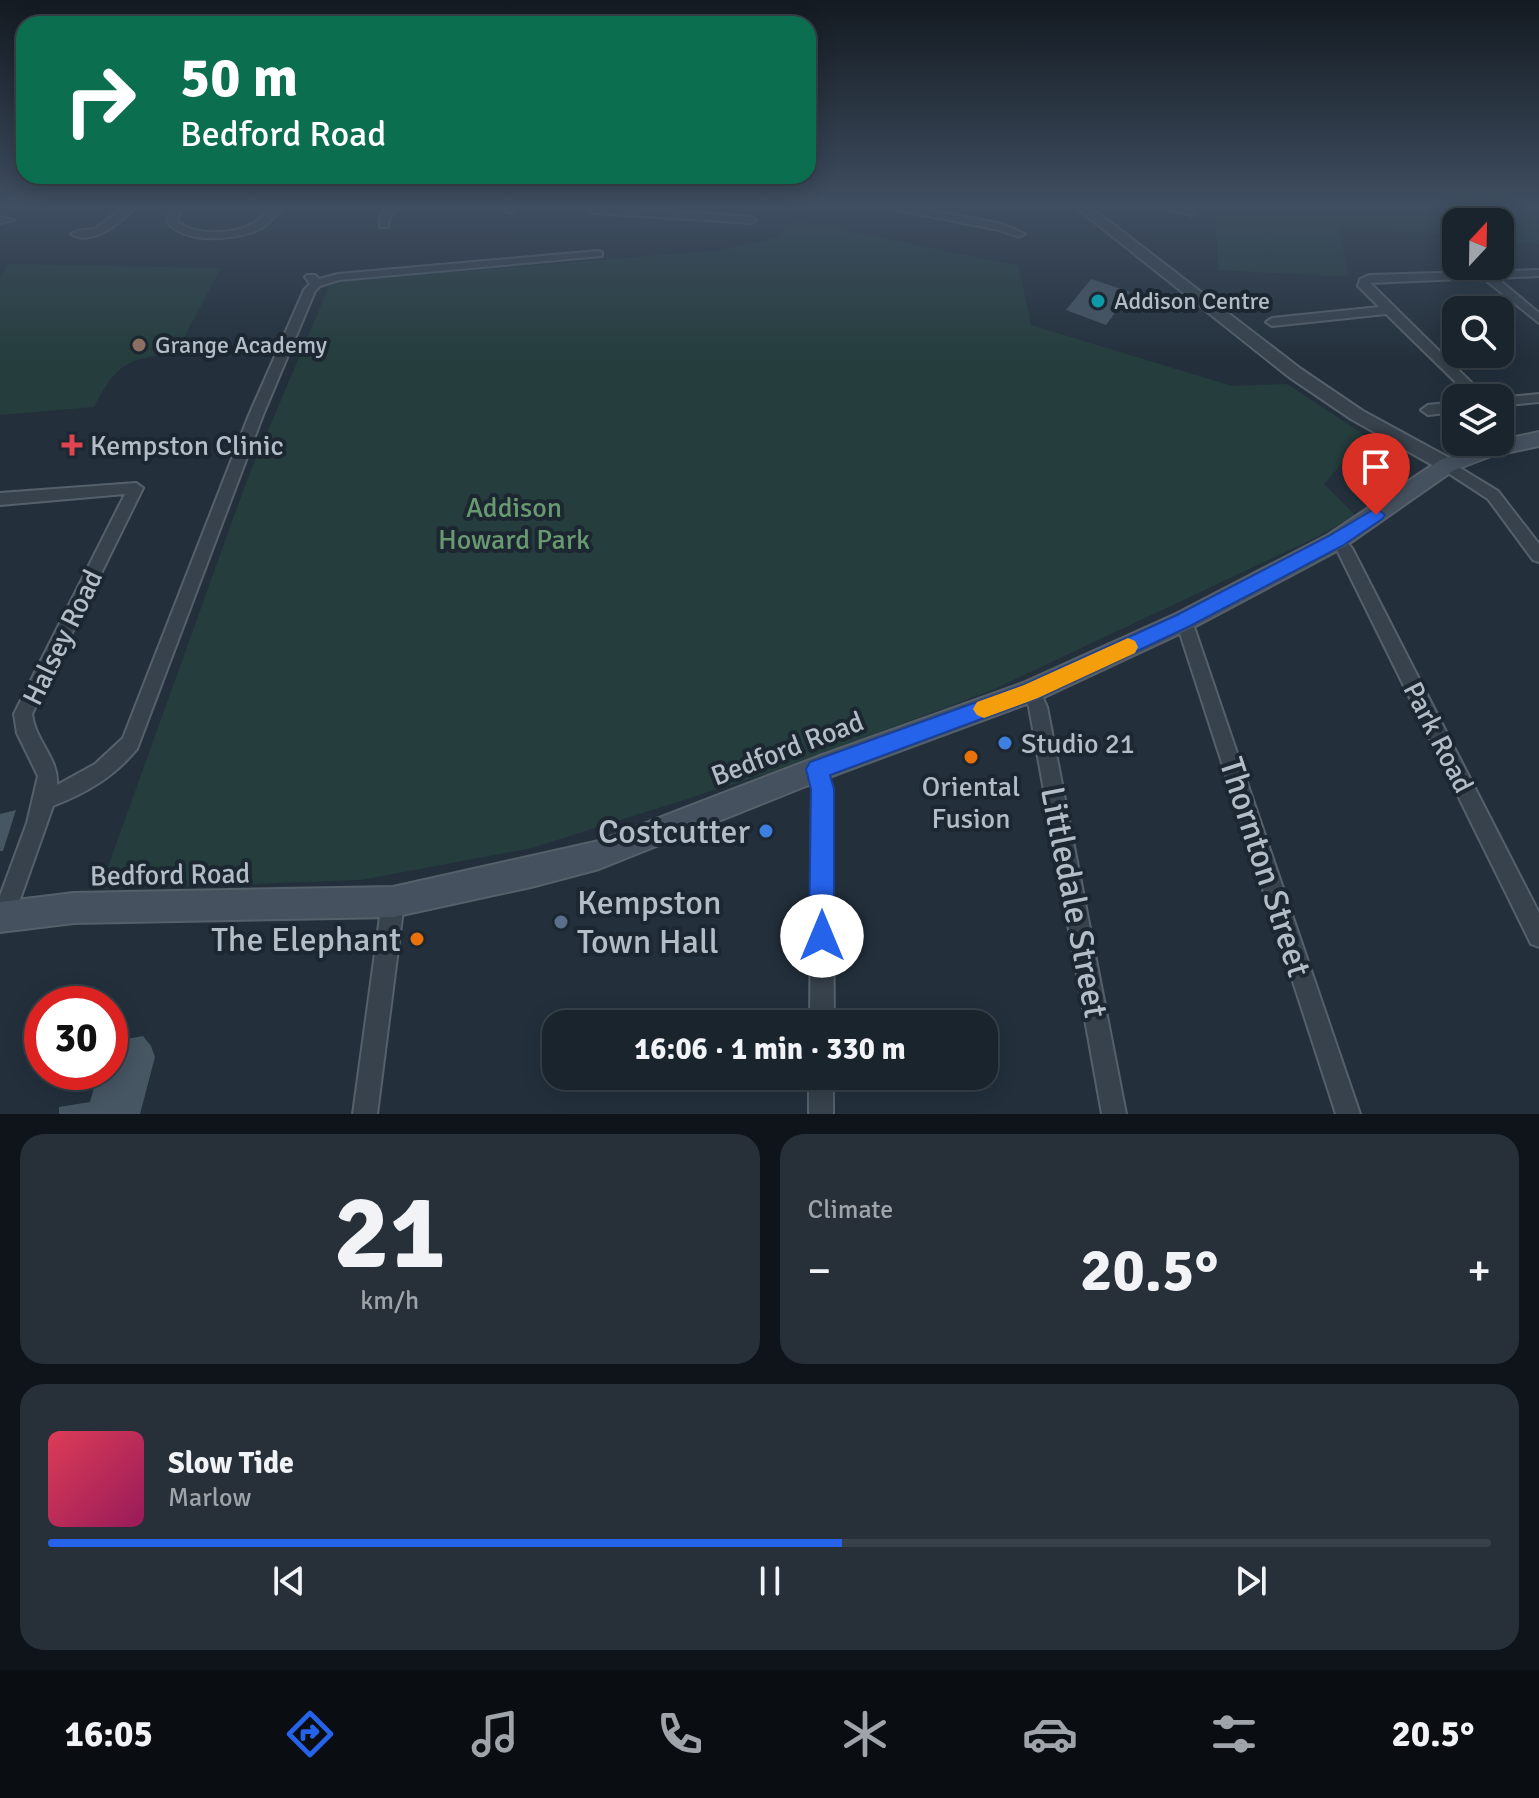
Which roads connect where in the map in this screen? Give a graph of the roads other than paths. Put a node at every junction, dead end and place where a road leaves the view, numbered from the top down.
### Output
1 (564, 257) edge
2 (1147, 257) edge
3 (1514, 273) edge
4 (1539, 273) edge
5 (1442, 276) edge
6 (1492, 280) edge
7 (1389, 310) junction
8 (1539, 319) edge
9 (1272, 322) dead end
10 (1466, 384) edge
11 (1539, 398) edge
12 (1514, 401) edge
13 (1442, 408) edge
14 (1428, 410) dead end
15 (1539, 439) edge
16 (1447, 465) junction
17 (0, 499) edge
18 (1336, 541) junction
19 (1539, 556) edge
20 (1184, 621) junction
21 (1031, 691) junction
22 (817, 769) junction
23 (44, 800) junction
24 (393, 902) junction
25 (1, 917) edge
26 (1539, 936) edge
27 (822, 1010) edge
28 (821, 1090) edge
29 (365, 1114) edge
30 (821, 1114) edge
31 (1114, 1114) edge
32 (1348, 1114) edge

1 - 23 street
2 - 16 street
3 - 4 street
5 - 7 street
6 - 8 street
7 - 9 street
7 - 10 street
11 - 12 street
13 - 14 street
15 - 16 main road, Bedford Road
16 - 18 main road, Bedford Road
16 - 19 street
17 - 23 street, Halsey Road
18 - 20 main road, Bedford Road
18 - 26 street, Park Road
20 - 21 main road, Bedford Road
20 - 32 street, Thornton Street
21 - 22 main road, Bedford Road
21 - 31 street, Littledale Street
22 - 24 main road, Bedford Road
22 - 27 street
23 - 25 street, Halsey Road
24 - 25 main road, Bedford Road
24 - 29 street
28 - 30 street

